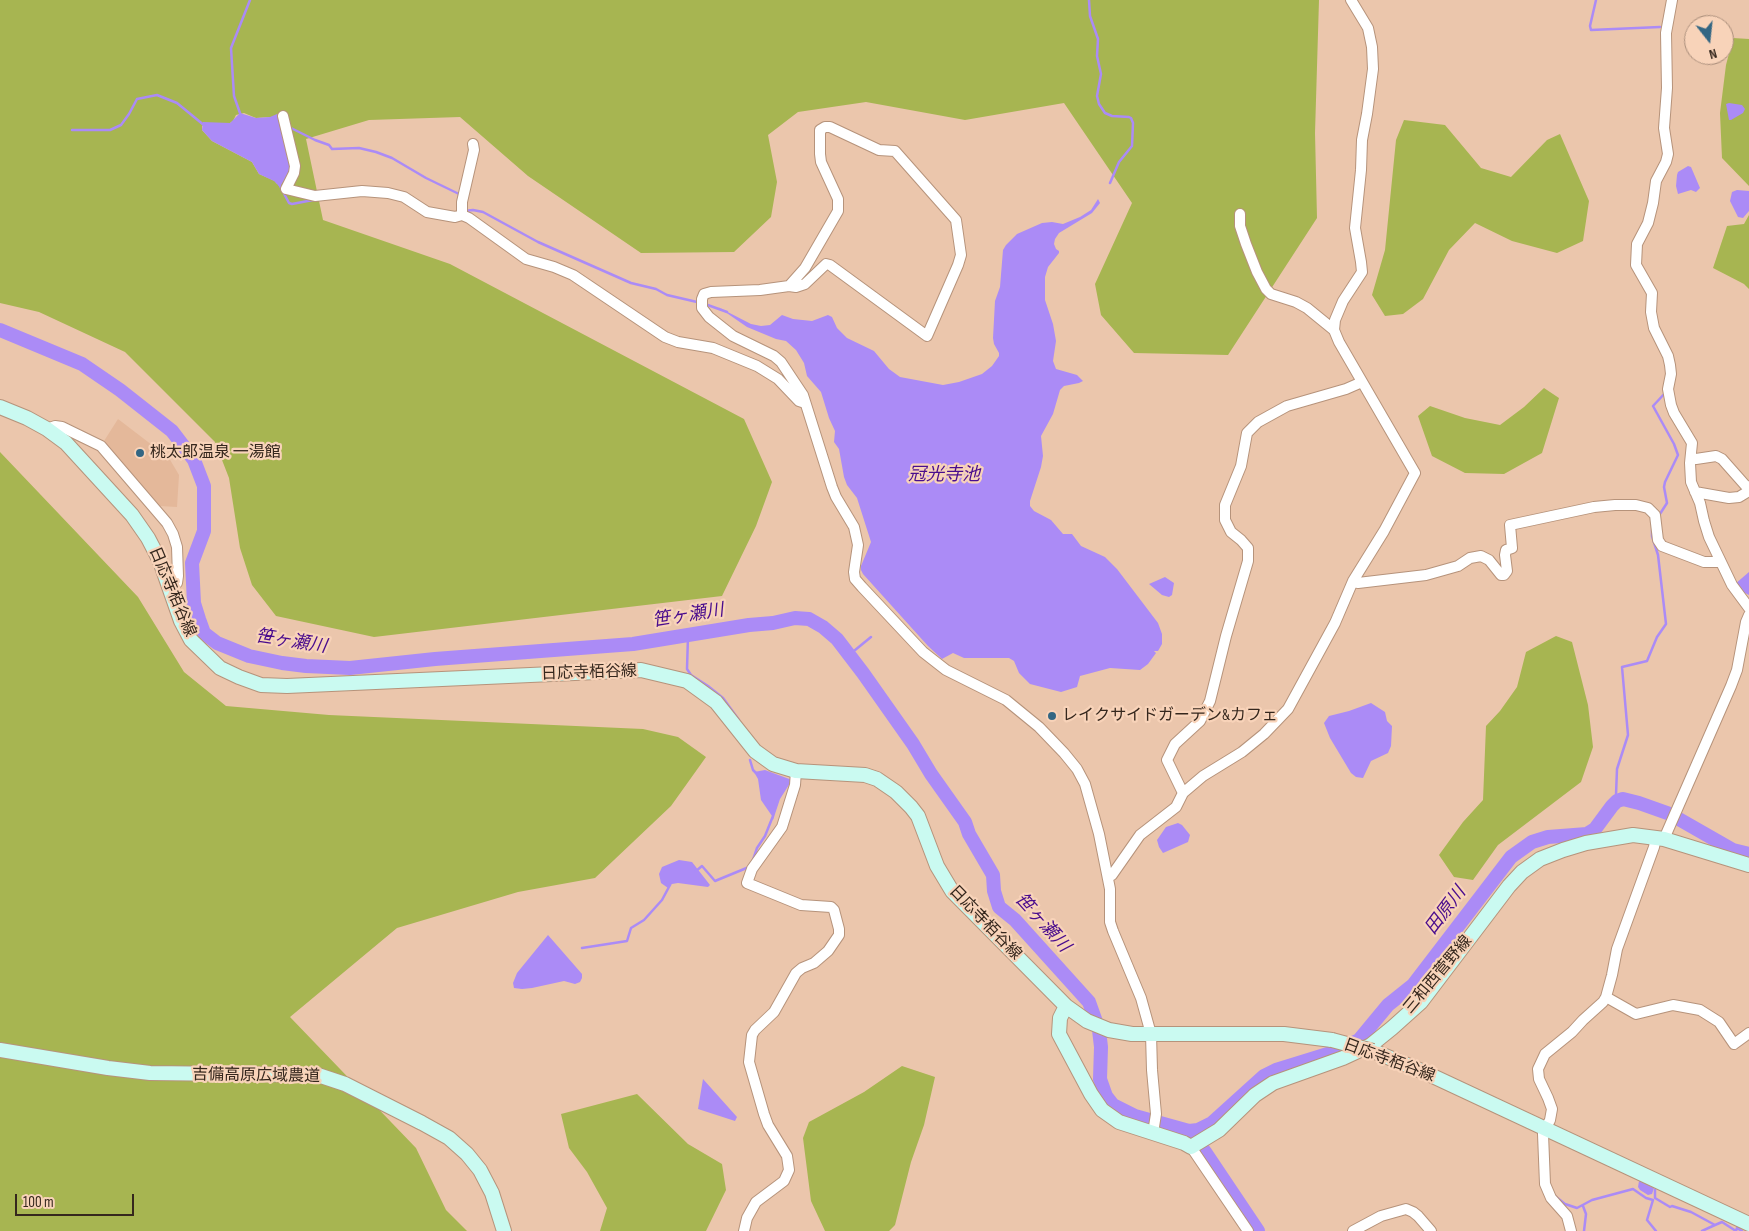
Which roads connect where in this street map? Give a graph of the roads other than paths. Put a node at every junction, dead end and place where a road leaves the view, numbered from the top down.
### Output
1 (1351, 0) edge
2 (1672, 0) edge
3 (283, 116) dead end
4 (473, 144) dead end
5 (458, 214) junction
6 (1240, 214) dead end
7 (789, 286) junction
8 (1334, 330) junction
9 (1362, 382) junction
10 (806, 403) junction
11 (0, 407) edge
12 (47, 429) junction
13 (1691, 458) junction
14 (1749, 487) edge
15 (1749, 491) edge
16 (1695, 492) junction
17 (1720, 562) junction
18 (1353, 582) junction
19 (170, 589) junction
20 (1749, 608) edge
21 (1749, 614) edge
22 (796, 771) junction
23 (1183, 793) junction
24 (1660, 838) junction
25 (1749, 865) edge
26 (1108, 878) junction
27 (1606, 997) junction
28 (1066, 1006) junction
29 (1749, 1033) edge
30 (1152, 1034) junction
31 (0, 1050) edge
32 (1545, 1129) junction
33 (1153, 1130) junction
34 (1196, 1144) junction
35 (1749, 1224) edge
36 (504, 1231) edge
37 (744, 1231) edge
38 (1248, 1231) edge
39 (1353, 1231) edge
40 (1431, 1231) edge
41 (1571, 1231) edge

1 - 8 street
2 - 13 street
3 - 5 street
4 - 5 street
5 - 10 street
6 - 8 street
7 - 7 street
7 - 10 street
8 - 9 street
9 - 18 street
9 - 23 street
10 - 26 street
11 - 12 main road, 日応寺栢谷線
12 - 19 main road, 日応寺栢谷線
12 - 19 street
13 - 14 street
13 - 16 street
15 - 16 street
16 - 17 street
17 - 18 street
17 - 20 street
18 - 23 street
19 - 22 main road, 日応寺栢谷線
21 - 24 street
22 - 28 main road, 日応寺栢谷線
22 - 37 street
23 - 26 street
24 - 25 main road, 三和西菅野線
24 - 27 street
24 - 34 main road, 三和西菅野線
26 - 30 street
27 - 29 street
27 - 32 street
28 - 30 main road, 日応寺栢谷線
28 - 33 main road
30 - 32 main road, 日応寺栢谷線, bridge
30 - 33 street
31 - 36 main road, 吉備高原広域農道
32 - 35 main road, 日応寺栢谷線
32 - 41 street
33 - 34 main road
34 - 38 street
39 - 40 street

